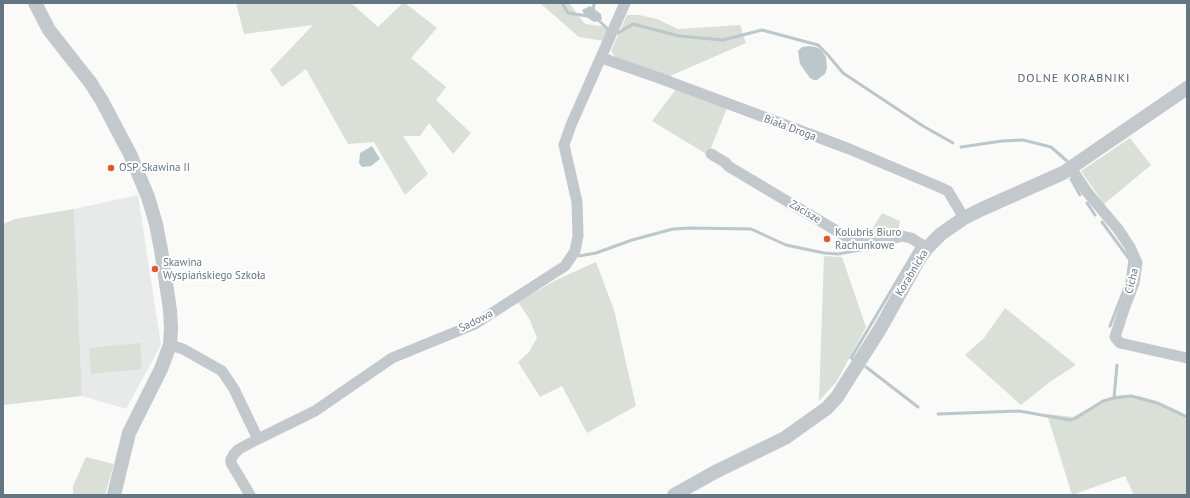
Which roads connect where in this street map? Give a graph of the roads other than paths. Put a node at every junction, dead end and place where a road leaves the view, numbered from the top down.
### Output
1 (35, 3) edge
2 (625, 3) edge
3 (602, 58) junction
4 (1187, 88) edge
5 (711, 154) dead end
6 (1071, 168) junction
7 (964, 218) junction
8 (927, 248) junction
9 (170, 345) junction
10 (1187, 358) edge
11 (258, 439) junction
12 (114, 495) edge
13 (250, 495) edge
14 (674, 495) edge

1 - 9 street
2 - 3 street, Sadowa
3 - 7 street, Biała Droga
3 - 11 street, Sadowa
4 - 6 street, Korabnicka
5 - 8 street, Zacisze
6 - 7 street, Korabnicka
6 - 10 street, Cicha
7 - 8 street, Korabnicka
8 - 14 street, Korabnicka
9 - 11 street
9 - 12 street
11 - 13 street, Sadowa

